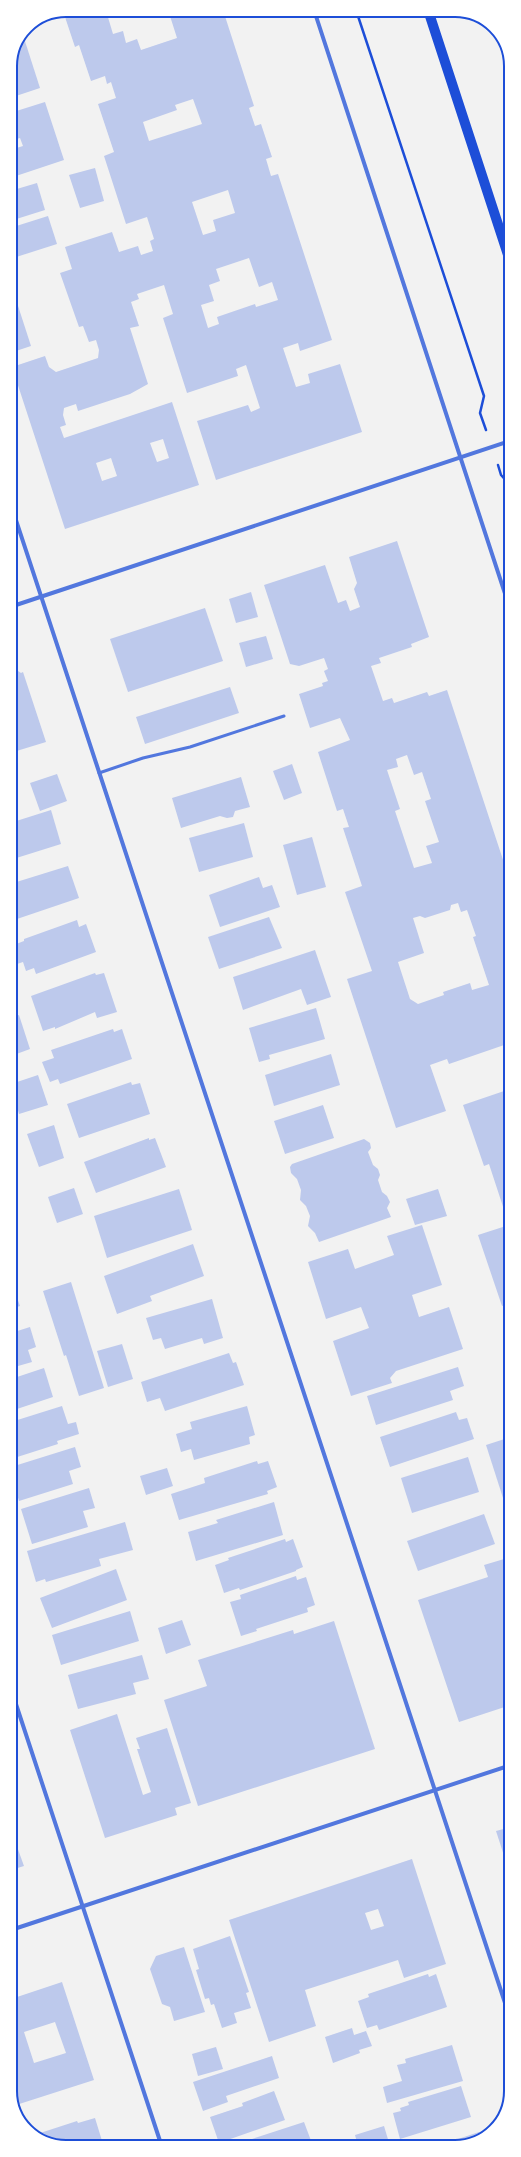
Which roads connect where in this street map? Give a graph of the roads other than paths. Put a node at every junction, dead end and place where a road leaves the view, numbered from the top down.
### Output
1 (316, 17) edge
2 (430, 17) edge
3 (504, 243) edge
4 (504, 442) edge
5 (460, 456) junction
6 (17, 523) edge
7 (504, 591) edge
8 (42, 597) junction
9 (17, 605) edge
10 (284, 716) dead end
11 (100, 772) junction
12 (17, 1707) edge
13 (504, 1767) edge
14 (435, 1790) junction
15 (83, 1906) junction
16 (17, 1928) edge
17 (504, 2000) edge
18 (160, 2140) edge

1 - 5 street
2 - 3 main road
4 - 5 street
5 - 7 street
5 - 8 street
6 - 8 street
8 - 9 street
8 - 11 street
10 - 11 lane
11 - 14 street
12 - 15 street
13 - 14 street
14 - 15 street
14 - 17 street
15 - 16 street
15 - 18 street

